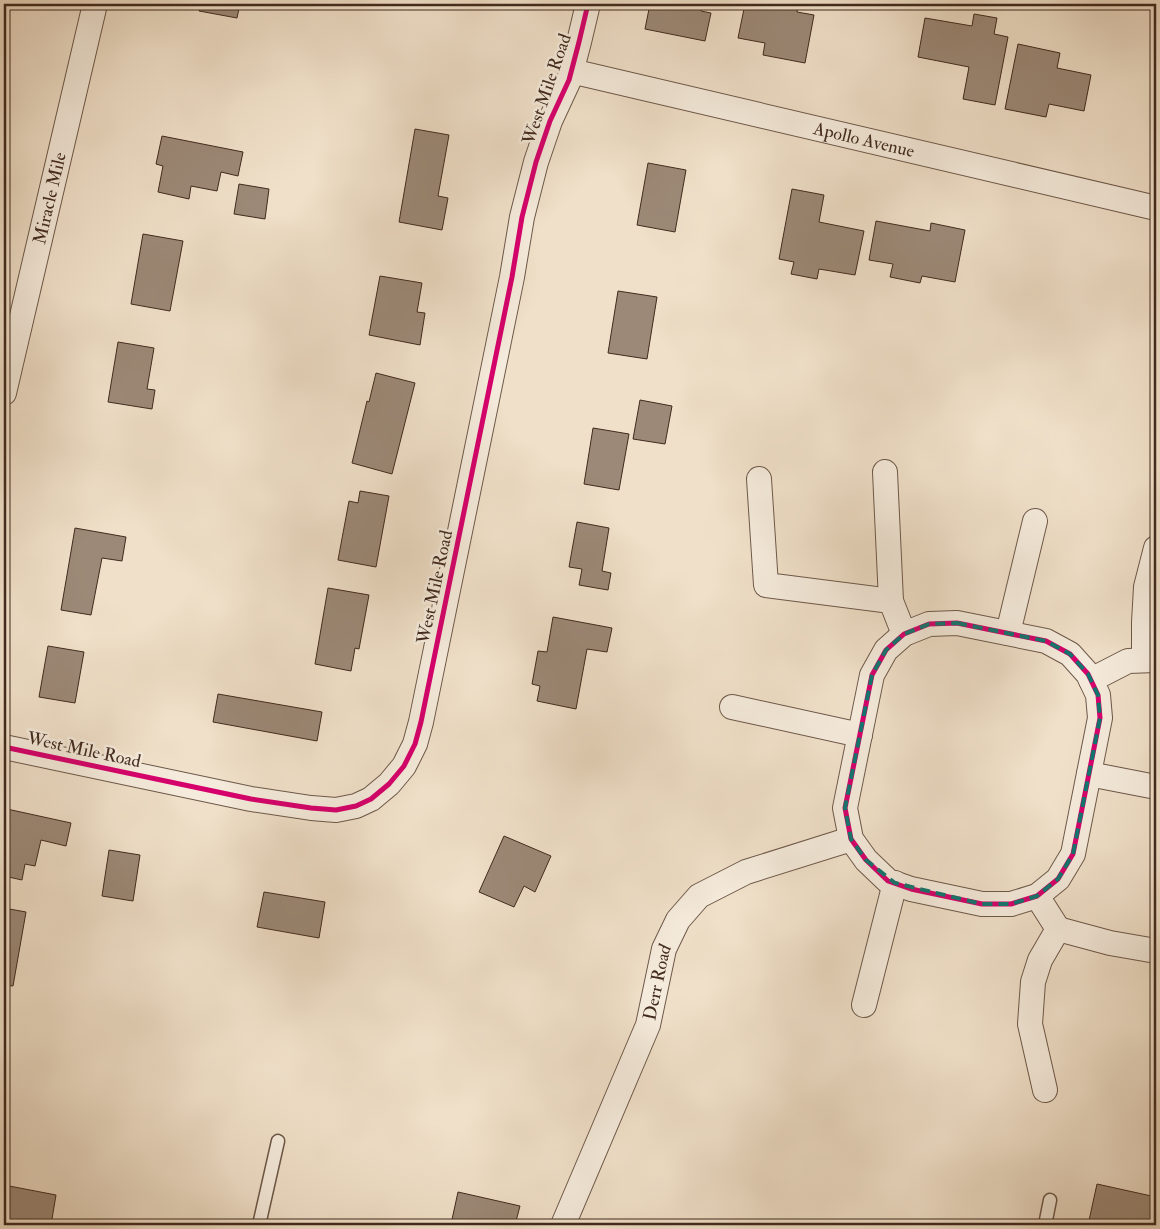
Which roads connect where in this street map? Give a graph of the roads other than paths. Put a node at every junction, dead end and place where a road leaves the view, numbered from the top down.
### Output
1 (95, 4) edge
2 (588, 4) edge
3 (571, 72) junction
4 (1156, 208) edge
5 (4, 394) edge
6 (885, 472) dead end
7 (758, 479) dead end
8 (1035, 521) dead end
9 (1156, 548) edge
10 (891, 601) junction
11 (1008, 633) junction
12 (904, 634) junction
13 (1150, 660) edge
14 (1091, 680) junction
15 (732, 707) dead end
16 (860, 735) junction
17 (4, 747) edge
18 (1089, 774) junction
19 (1156, 787) edge
20 (851, 839) junction
21 (895, 883) junction
22 (1037, 896) junction
23 (1058, 929) junction
24 (1156, 951) edge
25 (864, 1005) dead end
26 (1045, 1090) dead end
27 (278, 1141) dead end
28 (1050, 1200) dead end
29 (259, 1225) edge
30 (564, 1225) edge
31 (1045, 1225) edge

1 - 5 street, Miracle Mile
2 - 3 street, West Mile Road
3 - 4 street, Apollo Avenue
3 - 17 street, West Mile Road
6 - 10 street
7 - 10 street
8 - 11 street
9 - 13 street
10 - 12 street
11 - 12 street
11 - 14 street
12 - 16 street
13 - 14 street
14 - 18 street
15 - 16 street
16 - 20 street
18 - 19 street
18 - 22 street
20 - 21 street
20 - 30 street, Derr Road
21 - 22 street
21 - 25 street
22 - 23 street
23 - 24 street
23 - 26 street
27 - 29 lane
28 - 31 lane

